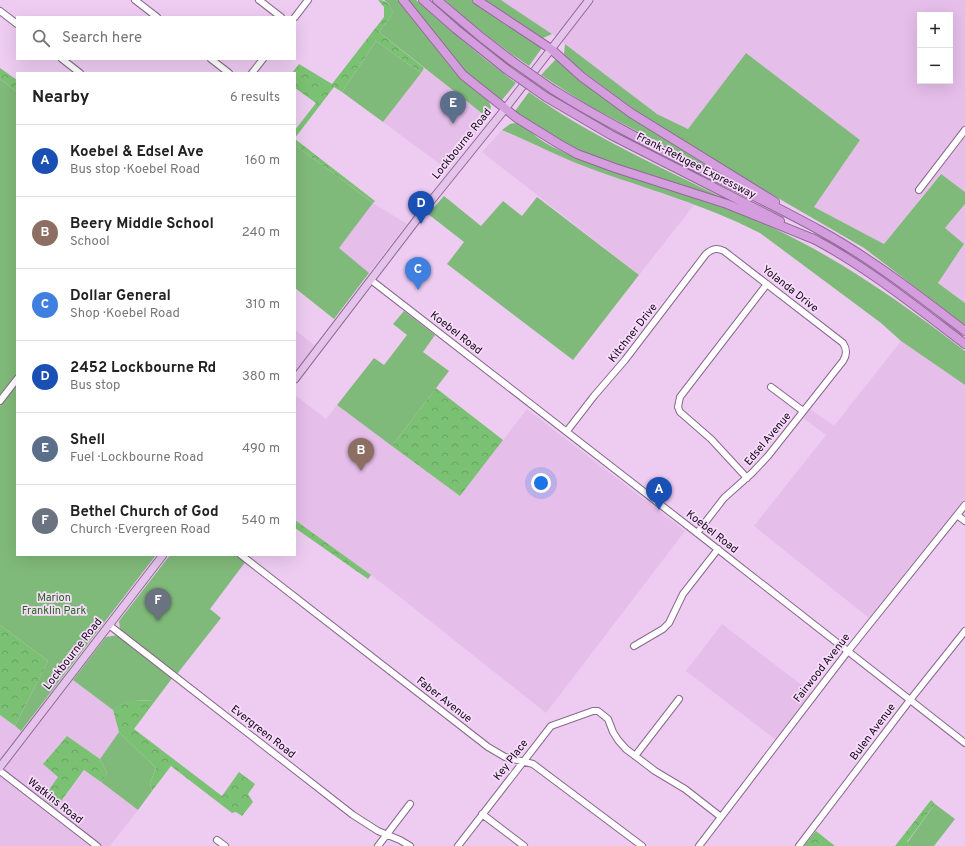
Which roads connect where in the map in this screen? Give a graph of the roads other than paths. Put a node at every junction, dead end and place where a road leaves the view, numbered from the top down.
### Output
1 (135, 0) edge
2 (259, 0) edge
3 (308, 0) edge
4 (403, 0) edge
5 (423, 0) edge
6 (437, 0) edge
7 (477, 0) edge
8 (589, 0) edge
9 (0, 11) edge
10 (156, 16) edge
11 (280, 16) edge
12 (296, 16) edge
13 (16, 23) edge
14 (551, 49) junction
15 (63, 60) edge
16 (212, 60) edge
17 (262, 60) edge
18 (79, 72) edge
19 (228, 72) edge
20 (253, 72) edge
21 (505, 109) junction
22 (965, 130) edge
23 (919, 190) dead end
24 (821, 231) junction
25 (816, 240) junction
26 (716, 248) joint
27 (371, 280) junction
28 (767, 284) junction
29 (965, 331) edge
30 (965, 344) edge
31 (846, 352) joint
32 (296, 378) edge
33 (16, 380) edge
34 (771, 387) dead end
35 (0, 401) edge
36 (803, 411) junction
37 (567, 431) junction
38 (747, 478) junction
39 (965, 505) edge
40 (957, 515) junction
41 (965, 521) edge
42 (697, 533) junction
43 (718, 549) junction
44 (162, 556) edge
45 (242, 556) edge
46 (110, 625) junction
47 (965, 631) edge
48 (634, 646) dead end
49 (848, 651) junction
50 (679, 699) dead end
51 (910, 700) junction
52 (965, 742) edge
53 (635, 756) junction
54 (523, 761) junction
55 (0, 767) edge
56 (0, 771) edge
57 (410, 804) dead end
58 (482, 814) junction
59 (721, 817) junction
60 (387, 835) junction
61 (217, 840) dead end
62 (97, 846) edge
63 (225, 846) edge
64 (378, 846) edge
65 (410, 846) edge
66 (458, 846) edge
67 (524, 846) edge
68 (642, 846) edge
69 (699, 846) edge
70 (799, 846) edge

1 - 10 street
2 - 11 street
3 - 12 street
4 - 21 highway
5 - 25 highway, Frank-Refugee Expressway, bridge
6 - 24 highway, Frank-Refugee Expressway, bridge
7 - 14 highway
8 - 14 main road, Lockbourne Road
9 - 13 street
14 - 21 main road, Lockbourne Road
14 - 24 highway
15 - 18 street
16 - 19 street
17 - 20 street
21 - 25 highway
21 - 27 main road, Lockbourne Road
22 - 23 street
24 - 29 highway, Frank-Refugee Expressway
25 - 30 highway, Frank-Refugee Expressway
26 - 28 street, Yolanda Drive
26 - 37 street, Kitchner Drive
27 - 32 main road, Lockbourne Road
27 - 37 street, Koebel Road
28 - 31 street, Yolanda Drive
28 - 38 street
31 - 36 street, Edsel Avenue
33 - 35 street
34 - 36 street
36 - 38 street, Edsel Avenue
37 - 42 street, Koebel Road
38 - 42 street, Edsel Avenue
39 - 40 street, Fairwood Avenue
40 - 41 street
40 - 49 street, Fairwood Avenue
42 - 43 street, Koebel Road
43 - 48 street
43 - 49 street, Koebel Road
44 - 46 main road, Lockbourne Road
45 - 54 street, Faber Avenue
46 - 55 main road, Lockbourne Road
46 - 60 street, Evergreen Road
47 - 51 street, Bulen Avenue
49 - 51 street, Koebel Road
49 - 59 street, Fairwood Avenue
50 - 53 street
51 - 52 street, Koebel Road
51 - 70 street, Bulen Avenue
53 - 54 street, Key Place
53 - 59 street
54 - 58 street, Key Place
54 - 68 street, Faber Avenue
56 - 62 street, Watkins Road
57 - 60 street
58 - 66 street, Key Place
58 - 67 street
59 - 69 street, Fairwood Avenue
60 - 64 street
60 - 65 street, Evergreen Road
61 - 63 street

